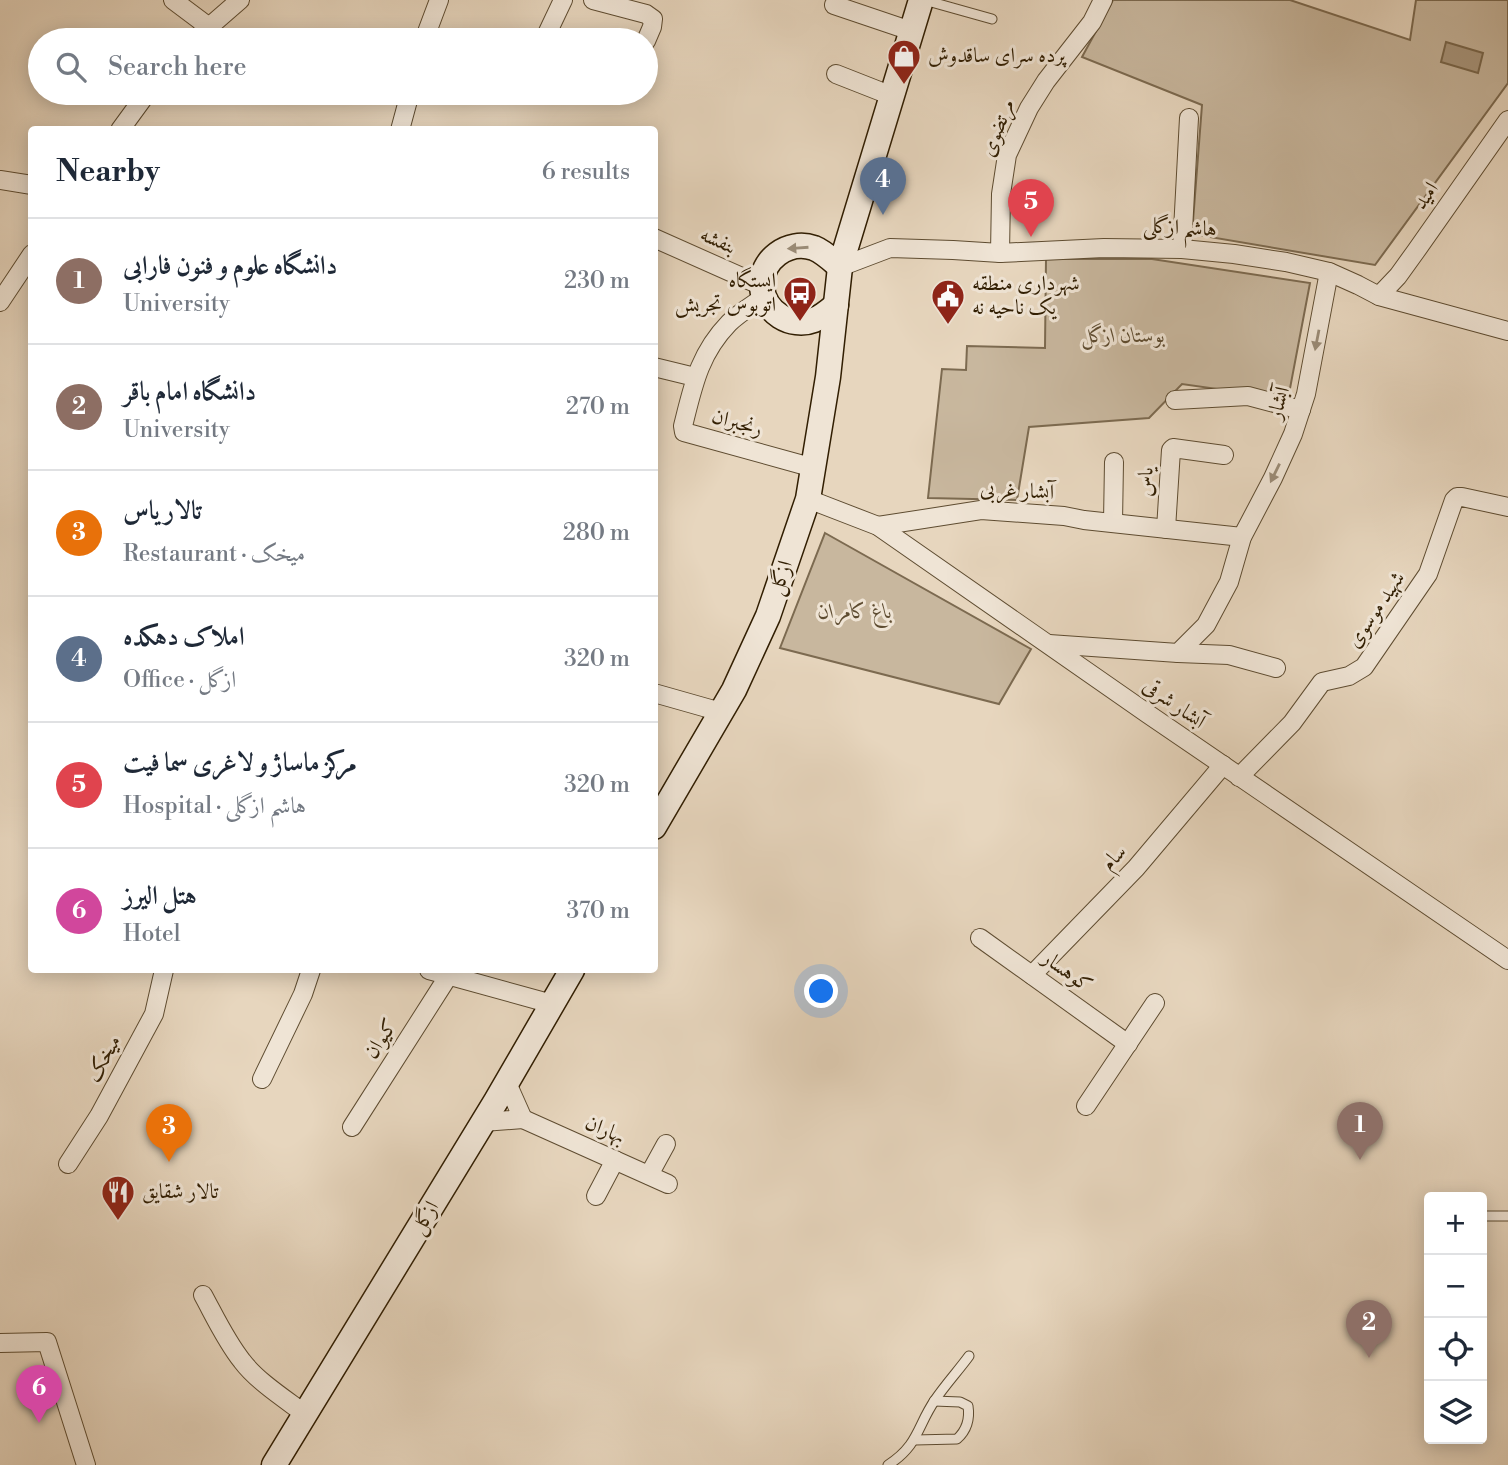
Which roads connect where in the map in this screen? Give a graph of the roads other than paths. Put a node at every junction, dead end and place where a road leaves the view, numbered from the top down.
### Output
1 (173, 0) edge
2 (240, 0) edge
3 (439, 0) edge
4 (563, 0) edge
5 (593, 0) edge
6 (922, 0) edge
7 (1103, 0) edge
8 (834, 5) dead end
9 (992, 19) dead end
10 (209, 27) joint
11 (428, 28) edge
12 (550, 28) edge
13 (652, 28) edge
14 (911, 31) junction
15 (836, 74) dead end
16 (892, 96) junction
17 (138, 105) edge
18 (407, 105) edge
19 (1188, 118) dead end
20 (1508, 120) edge
21 (123, 126) edge
22 (401, 126) edge
23 (0, 180) edge
24 (28, 184) edge
25 (658, 240) edge
26 (1182, 249) junction
27 (1000, 253) junction
28 (28, 260) edge
29 (840, 267) junction
30 (1329, 272) junction
31 (763, 291) junction
32 (1379, 296) junction
33 (0, 302) edge
34 (836, 305) junction
35 (1508, 331) edge
36 (658, 368) edge
37 (695, 377) junction
38 (1175, 400) dead end
39 (1301, 410) junction
40 (1224, 455) dead end
41 (1114, 462) dead end
42 (814, 468) junction
43 (808, 499) junction
44 (1508, 507) edge
45 (1113, 522) junction
46 (878, 526) junction
47 (1166, 529) junction
48 (1242, 537) junction
49 (1049, 645) junction
50 (1178, 653) junction
51 (1276, 668) dead end
52 (658, 694) edge
53 (721, 712) junction
54 (1223, 765) junction
55 (1239, 777) junction
56 (658, 820) edge
57 (980, 937) dead end
58 (1508, 960) edge
59 (163, 973) edge
60 (309, 973) edge
61 (441, 973) edge
62 (570, 973) edge
63 (449, 975) junction
64 (1032, 975) junction
65 (1155, 1003) dead end
66 (552, 1004) junction
67 (1128, 1044) junction
68 (262, 1079) dead end
69 (507, 1083) junction
70 (1086, 1106) dead end
71 (523, 1119) junction
72 (483, 1122) junction
73 (352, 1127) dead end
74 (666, 1144) dead end
75 (615, 1160) junction
76 (68, 1164) dead end
77 (649, 1175) junction
78 (668, 1184) dead end
79 (596, 1196) dead end
80 (1487, 1216) edge
81 (1508, 1216) edge
82 (203, 1295) dead end
83 (0, 1343) edge
84 (969, 1356) dead end
85 (934, 1401) junction
86 (305, 1414) junction
87 (915, 1440) junction
88 (86, 1465) edge
89 (274, 1465) edge
90 (888, 1465) edge

1 - 10 street
2 - 10 street
3 - 11 street
4 - 12 street
5 - 13 street
6 - 9 lane
6 - 14 main road
7 - 27 street, مرتضوی
8 - 14 street
14 - 16 main road
15 - 16 street
16 - 29 main road
17 - 21 street
18 - 22 street
19 - 26 street
20 - 32 street, امید
23 - 24 street
25 - 31 street, بنفشه
26 - 27 street, هاشم ازگلی
26 - 30 street, هاشم ازگلی
27 - 29 street, هاشم ازگلی
28 - 33 street
29 -> 31 main road
29 - 34 main road
30 - 32 street, هاشم ازگلی
30 -> 39 street, آبشار
31 - 34 main road
31 - 37 street, رنجبران
32 - 35 street, هاشم ازگلی
34 - 42 main road, ازگل
36 - 37 street
37 - 42 street, رنجبران
38 - 39 street
39 -> 48 street, آبشار
40 - 47 street, یاس
41 - 45 street
42 - 43 main road, ازگل
43 - 46 street, آبشار شرقی
43 - 53 main road, ازگل
44 - 55 street, شهید موسوی
45 - 46 street, آبشار غربی
45 - 47 street, آبشار غربی
46 - 49 street, آبشار شرقی
47 - 48 street
48 - 50 street, آبشار
49 - 50 street
49 - 54 street, آبشار شرقی
50 - 51 street
52 - 53 street
53 - 56 main road, ازگل
54 - 55 street, آبشار شرقی
54 - 64 street, سام
55 - 58 street, آبشار شرقی
57 - 64 street, کوهسار
59 - 76 street, میخک
60 - 68 street
61 - 63 street
62 - 66 main road, ازگل
63 - 66 street
63 - 73 street, کیوان
64 - 67 street, کوهسار
65 - 67 street
66 - 69 main road, ازگل
67 - 70 street
69 - 71 street
69 - 72 main road, ازگل
71 - 72 street
71 - 75 street, بهاران
72 - 86 main road, ازگل
74 - 77 street
75 - 77 street, بهاران
75 - 79 street
77 - 78 street, بهاران
80 - 81 lane
82 - 86 street
83 - 88 street
84 - 85 lane
85 - 87 lane
85 - 87 lane
86 - 89 main road, ازگل
87 - 90 lane

